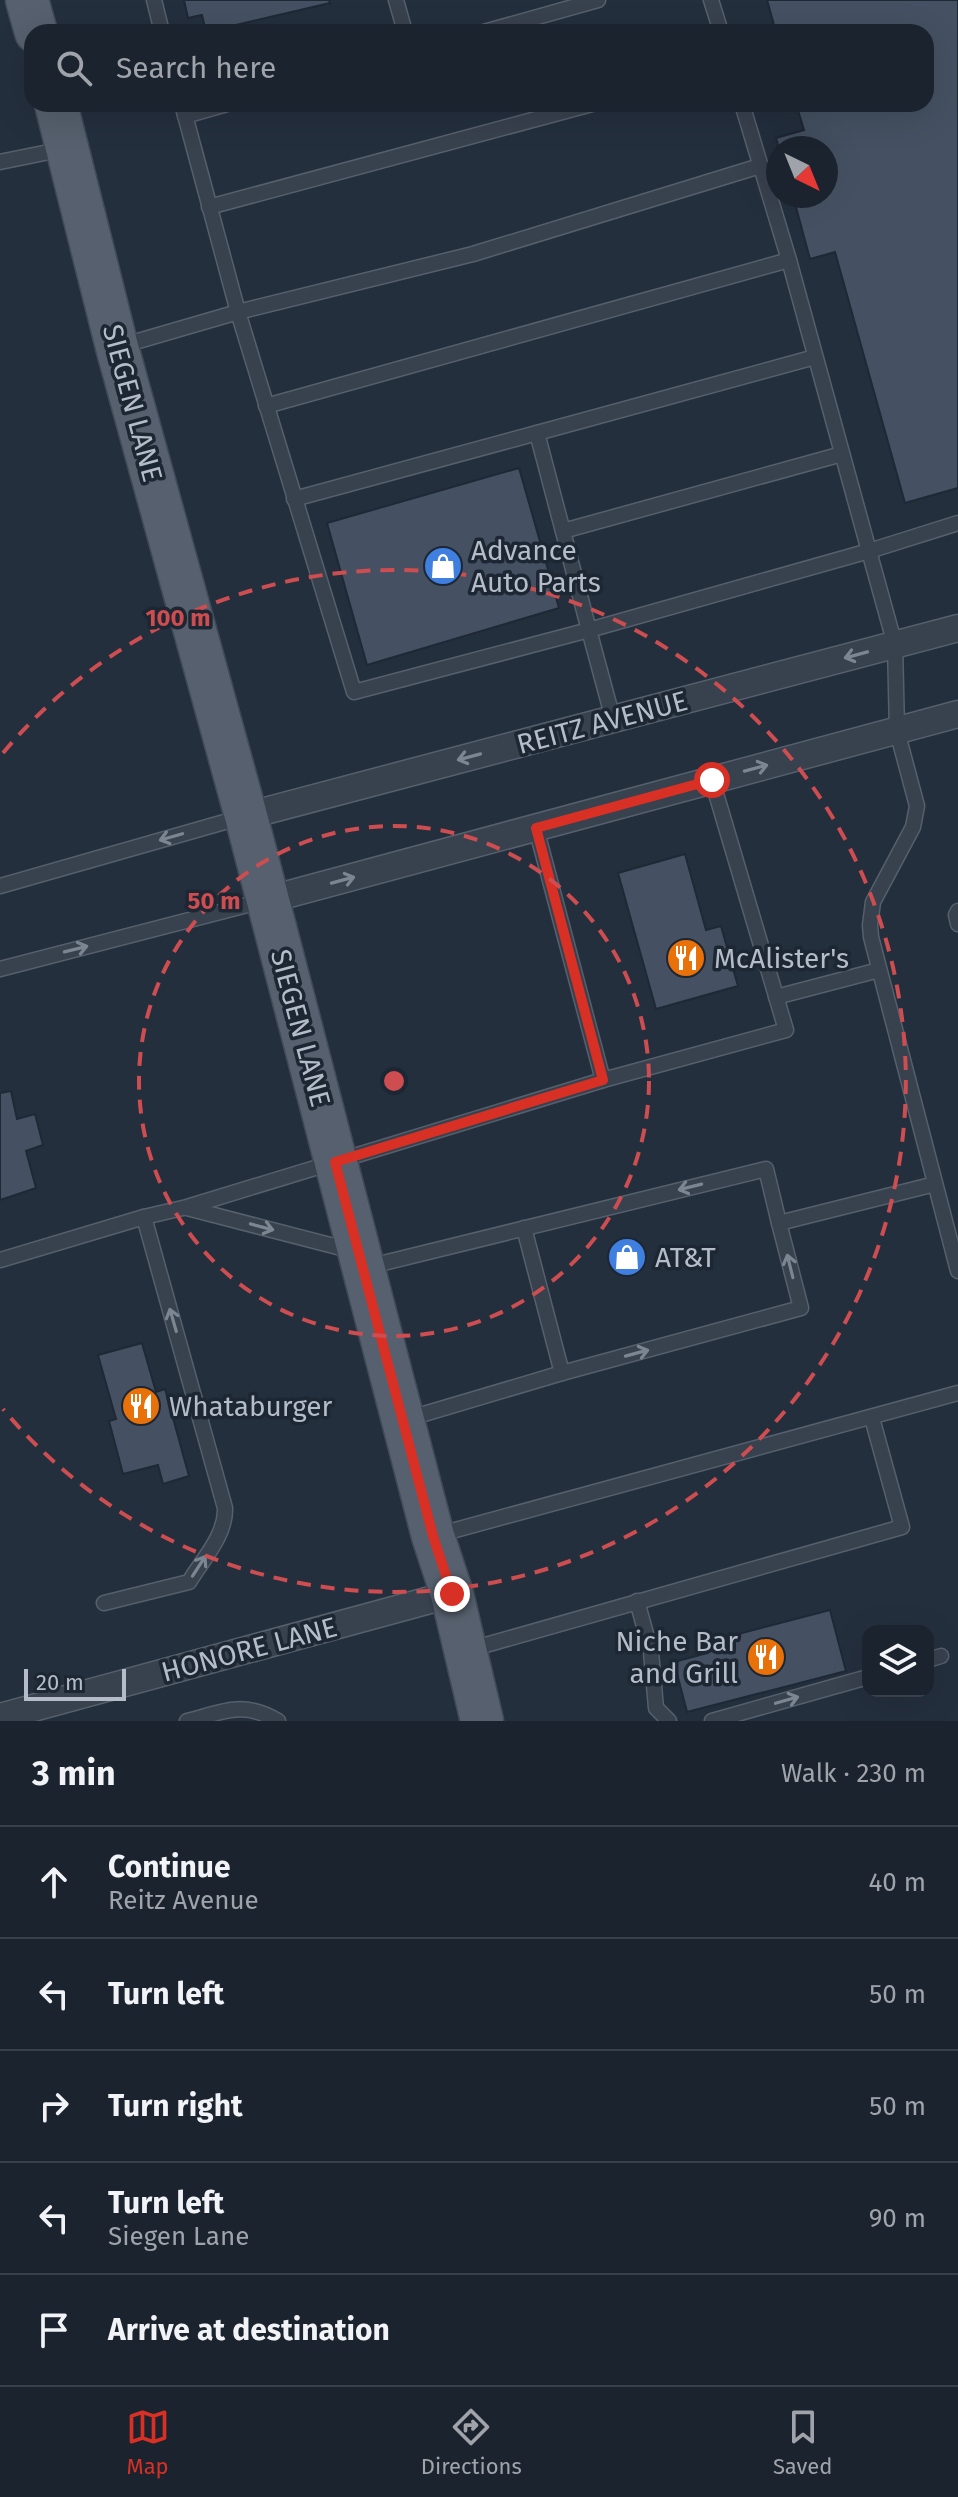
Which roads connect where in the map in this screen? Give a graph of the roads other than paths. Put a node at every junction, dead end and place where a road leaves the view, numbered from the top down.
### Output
1 (27, 0) edge
2 (154, 0) edge
3 (396, 0) edge
4 (598, 0) edge
5 (711, 0) edge
6 (34, 24) edge
7 (160, 24) edge
8 (403, 24) edge
9 (512, 24) edge
10 (718, 24) edge
11 (58, 112) edge
12 (184, 112) edge
13 (562, 112) edge
14 (744, 112) edge
15 (68, 148) junction
16 (0, 162) edge
17 (760, 166) junction
18 (209, 207) junction
19 (789, 260) junction
20 (238, 312) junction
21 (117, 347) junction
22 (815, 357) junction
23 (266, 406) junction
24 (537, 433) junction
25 (842, 454) junction
26 (294, 499) junction
27 (958, 523) edge
28 (563, 531) junction
29 (869, 551) junction
30 (958, 628) edge
31 (589, 630) junction
32 (895, 645) junction
33 (958, 714) edge
34 (613, 719) junction
35 (897, 731) junction
36 (712, 780) junction
37 (246, 816) junction
38 (536, 828) junction
39 (0, 886) edge
40 (267, 900) junction
41 (958, 911) edge
42 (958, 924) edge
43 (0, 969) edge
44 (879, 970) junction
45 (776, 997) junction
46 (603, 1080) junction
47 (335, 1162) junction
48 (935, 1184) junction
49 (187, 1207) junction
50 (144, 1217) junction
51 (779, 1223) junction
52 (524, 1228) junction
53 (0, 1260) edge
54 (361, 1260) junction
55 (958, 1271) edge
56 (562, 1373) junction
57 (958, 1393) edge
58 (872, 1418) junction
59 (402, 1420) junction
60 (433, 1536) junction
61 (452, 1594) junction
62 (637, 1601) junction
63 (104, 1603) dead end
64 (464, 1651) junction
65 (862, 1679) edge
66 (8, 1717) edge
67 (187, 1721) edge
68 (278, 1721) edge
69 (482, 1721) edge
70 (669, 1721) edge
71 (712, 1721) edge

1 - 6 main road
2 - 7 lane
3 - 8 lane
4 - 9 lane
5 - 10 lane
11 - 15 main road, SIEGEN LANE
12 - 18 lane
13 - 18 lane
14 - 17 lane
15 - 16 lane
15 - 21 main road, SIEGEN LANE
17 - 19 lane
17 - 20 lane
18 - 20 lane
19 - 22 lane
19 - 23 lane
20 - 21 lane
20 - 23 lane
21 - 37 main road, SIEGEN LANE
22 - 24 lane
22 - 25 lane
23 - 26 lane
24 - 26 lane
24 - 28 lane
25 - 28 lane
25 - 29 lane
26 - 31 lane
27 - 29 lane
28 - 31 lane
29 - 31 lane
29 - 32 lane
30 - 32 street, REITZ AVENUE
31 - 34 lane
32 -> 34 street, REITZ AVENUE
32 - 35 lane
33 - 35 street
34 -> 37 street, REITZ AVENUE
36 -> 35 street
35 - 44 lane
36 - 38 street
36 - 45 lane
37 -> 39 lane
37 - 40 main road, SIEGEN LANE
40 -> 38 street
38 - 46 lane
43 -> 40 lane
40 - 47 main road, SIEGEN LANE
41 - 42 lane
44 - 45 lane
44 - 48 lane
45 - 46 lane
46 - 47 lane
47 - 49 lane
47 - 54 main road, SIEGEN LANE
48 - 51 lane
48 - 55 lane
49 - 50 lane
49 -> 54 lane
50 - 53 lane
63 -> 50 lane
51 -> 52 lane
56 -> 51 lane
52 - 54 lane
52 - 56 lane
54 - 59 main road, SIEGEN LANE
56 - 59 lane
57 - 58 lane
58 - 60 lane
58 - 62 lane
59 - 60 main road, SIEGEN LANE
60 - 61 main road, SIEGEN LANE
61 - 64 main road, SIEGEN LANE
61 - 66 street, HONORE LANE
62 - 64 lane
62 - 70 lane
64 - 69 main road, SIEGEN LANE
71 -> 65 lane
67 - 68 lane

